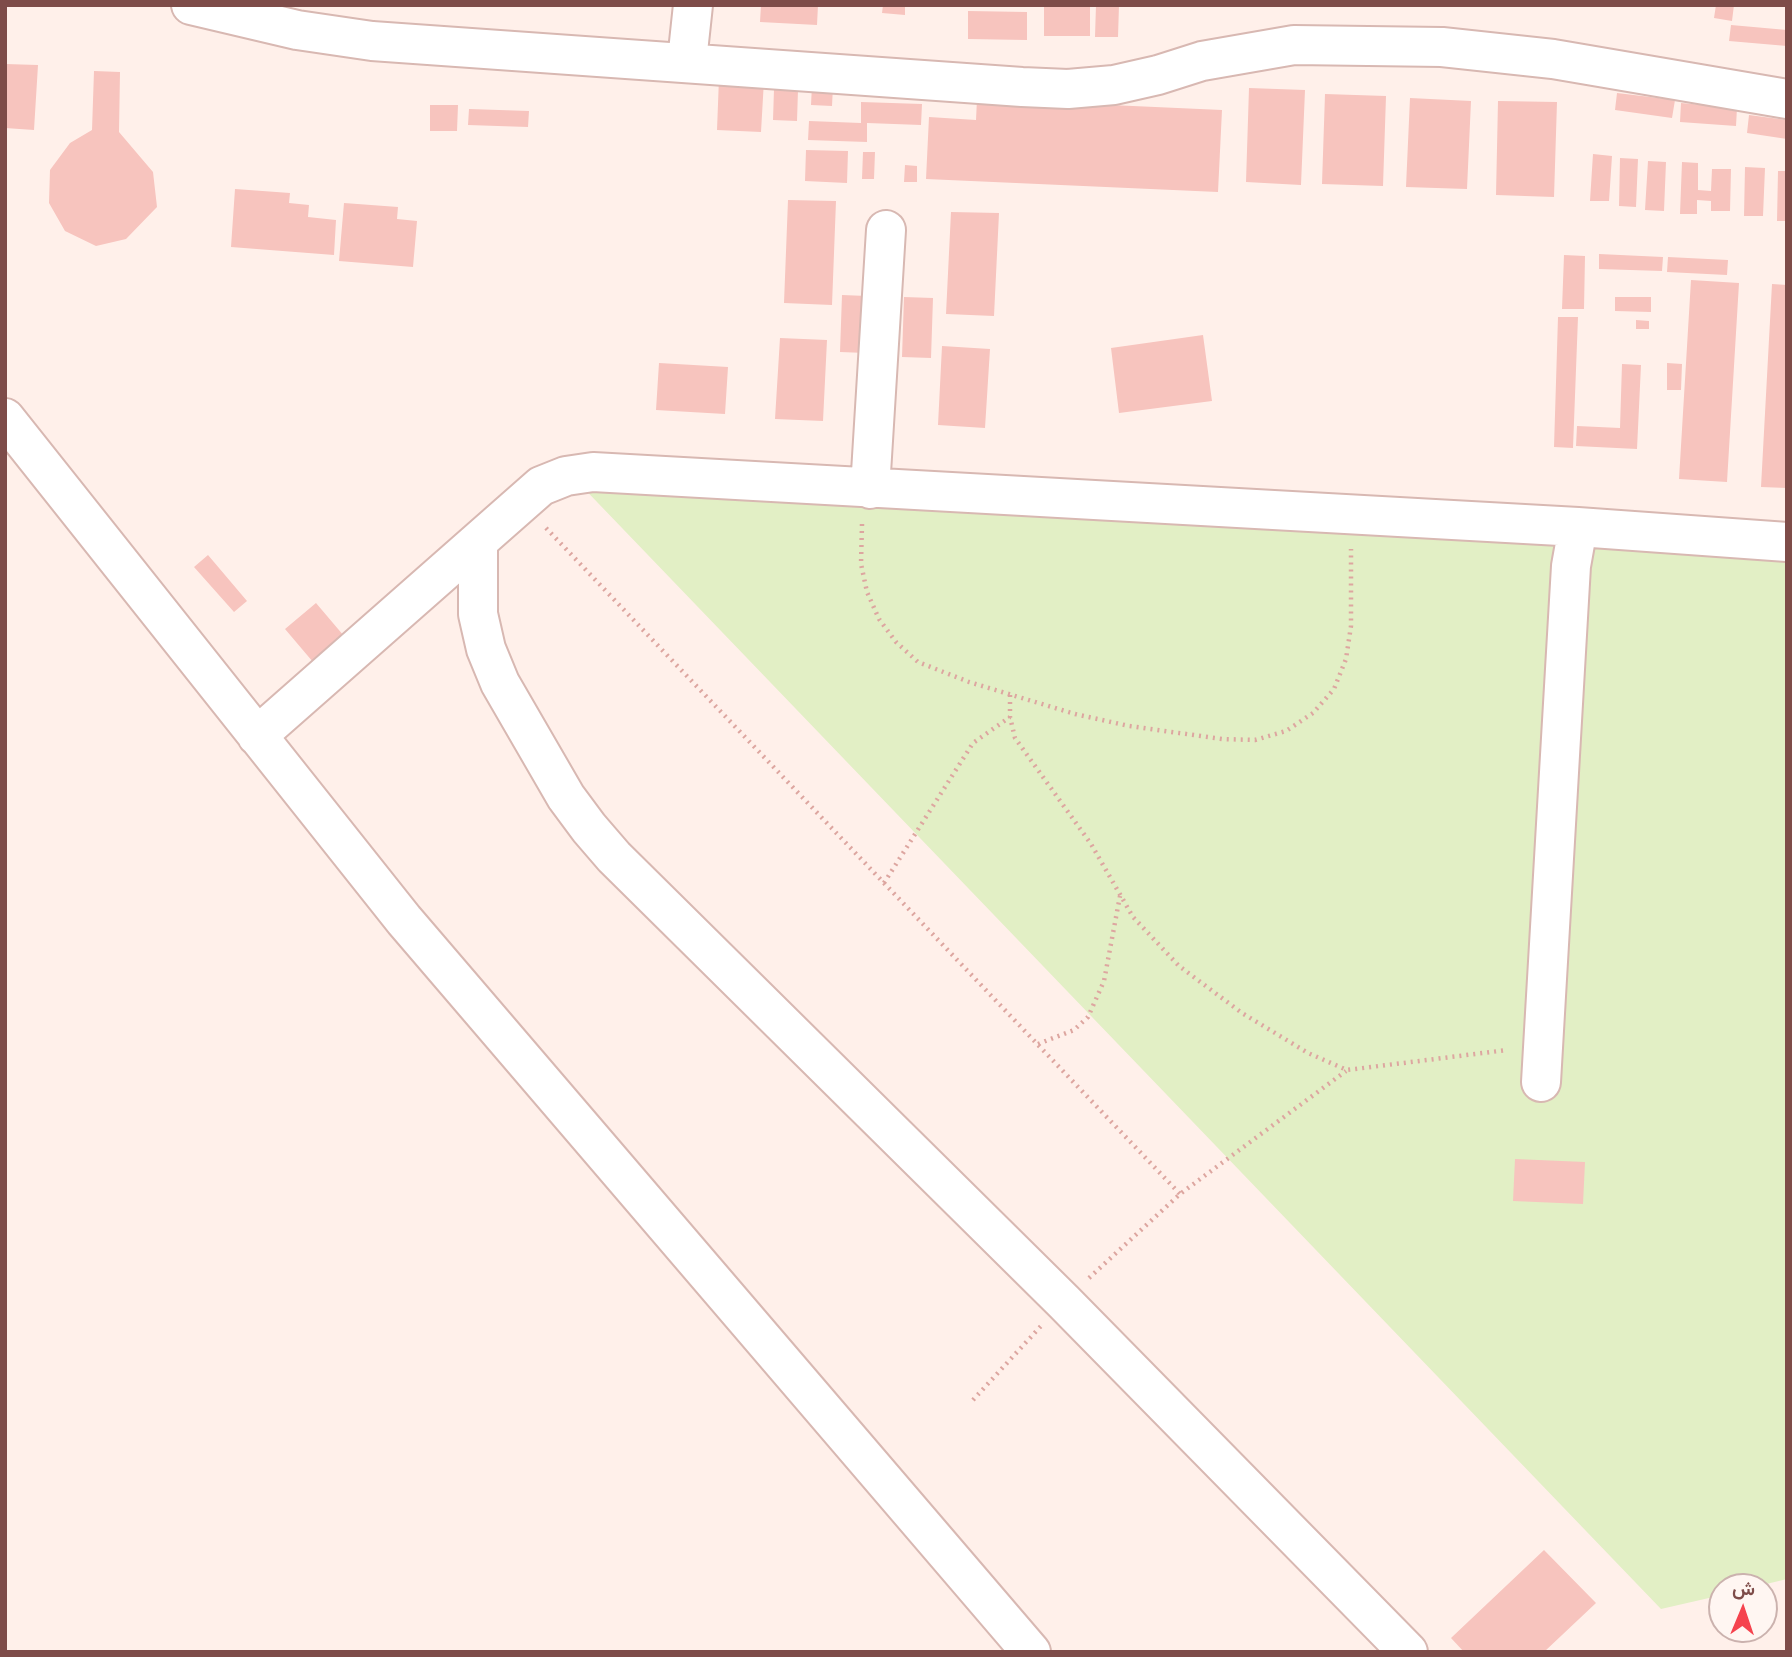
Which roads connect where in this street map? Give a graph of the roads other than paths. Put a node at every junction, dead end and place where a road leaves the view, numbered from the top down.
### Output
1 (191, 5) edge
2 (693, 5) edge
3 (687, 61) junction
4 (1787, 99) edge
5 (886, 230) dead end
6 (5, 418) edge
7 (870, 489) junction
8 (1578, 527) junction
9 (1787, 542) edge
10 (478, 543) junction
11 (257, 736) junction
12 (1543, 1063) road end
13 (1031, 1652) edge
14 (1408, 1652) edge

1 - 3 street
2 - 3 street
3 - 4 street
5 - 7 street
6 - 11 street
7 - 8 street
7 - 10 street
8 - 9 street
8 - 12 street
10 - 11 street
10 - 14 street
11 - 13 street

